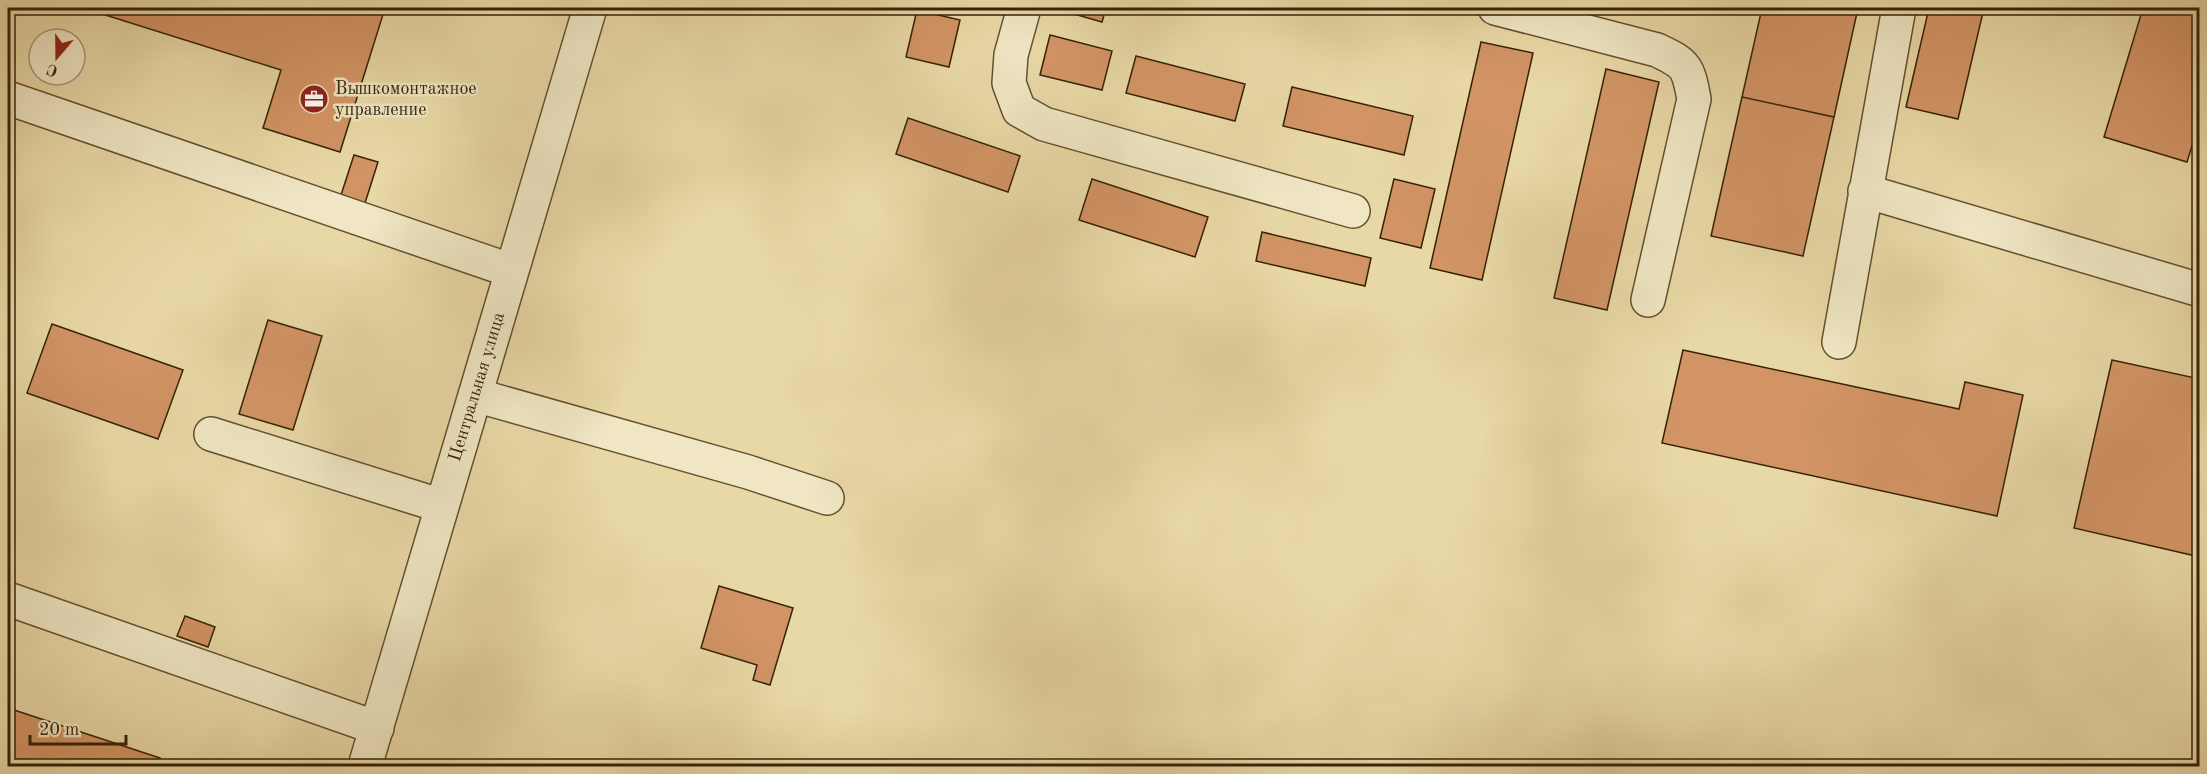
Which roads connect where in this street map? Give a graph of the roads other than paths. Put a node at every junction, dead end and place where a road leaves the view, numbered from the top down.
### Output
1 (590, 8) edge
2 (1024, 8) edge
3 (1495, 8) edge
4 (1899, 8) edge
5 (8, 98) edge
6 (1865, 191) junction
7 (1353, 211) dead end
8 (512, 271) junction
9 (2199, 290) edge
10 (1648, 300) dead end
11 (1839, 342) dead end
12 (475, 395) junction
13 (211, 434) dead end
14 (827, 498) dead end
15 (442, 506) junction
16 (8, 599) edge
17 (376, 728) junction
18 (364, 766) edge

1 - 8 street, Центральная улица
2 - 7 street
3 - 10 street
4 - 6 street
5 - 8 street
6 - 9 street
6 - 11 street
8 - 12 street, Центральная улица
12 - 14 street
12 - 15 street, Центральная улица
13 - 15 street
15 - 17 street, Центральная улица
16 - 17 street
17 - 18 street, Центральная улица

